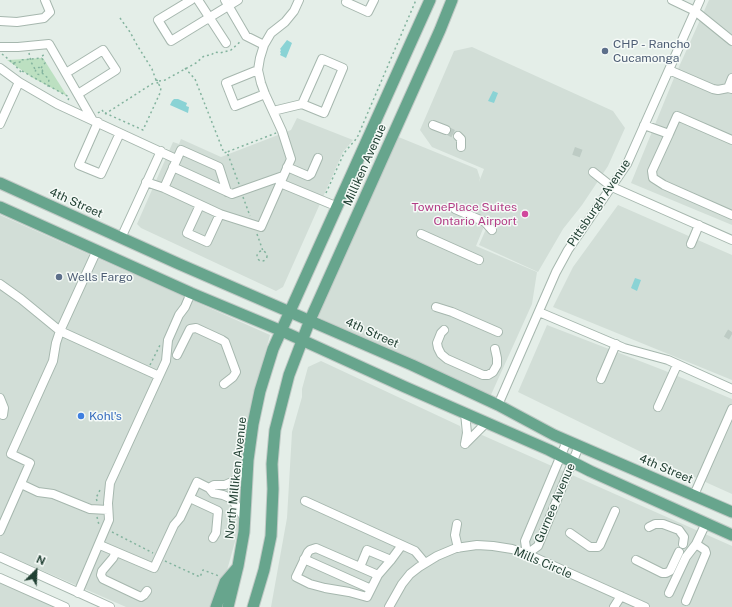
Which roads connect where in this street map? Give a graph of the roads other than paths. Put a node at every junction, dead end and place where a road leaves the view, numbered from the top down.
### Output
1 (45, 0) edge
2 (191, 0) edge
3 (198, 0) edge
4 (238, 0) edge
5 (299, 0) edge
6 (347, 0) edge
7 (374, 0) edge
8 (430, 0) edge
9 (452, 0) edge
10 (672, 0) edge
11 (700, 0) edge
12 (226, 3) edge
13 (695, 10) junction
14 (210, 17) junction
15 (0, 21) edge
16 (732, 41) edge
17 (226, 43) dead end
18 (264, 45) junction
19 (0, 47) edge
20 (0, 68) edge
21 (258, 70) junction
22 (669, 70) junction
23 (66, 73) junction
24 (732, 78) edge
25 (19, 82) junction
26 (730, 88) edge
27 (78, 94) junction
28 (265, 94) junction
29 (302, 104) junction
30 (274, 114) junction
31 (95, 121) junction
32 (0, 124) edge
33 (433, 125) dead end
34 (644, 125) junction
35 (446, 130) tunnel mouth
36 (120, 133) junction
37 (669, 134) junction
38 (458, 136) dead end
39 (732, 140) edge
40 (461, 147) dead end
41 (160, 151) junction
42 (318, 158) dead end
43 (176, 159) junction
44 (288, 167) junction
45 (173, 168) junction
46 (593, 172) dead end
47 (282, 180) junction
48 (146, 182) junction
49 (0, 183) edge
50 (612, 187) junction
51 (164, 188) junction
52 (227, 192) junction
53 (200, 205) junction
54 (0, 206) edge
55 (338, 207) junction
56 (455, 209) dead end
57 (220, 214) junction
58 (732, 215) edge
59 (699, 225) junction
60 (492, 230) dead end
61 (421, 234) dead end
62 (121, 238) junction
63 (732, 240) edge
64 (691, 244) dead end
65 (97, 250) junction
66 (479, 260) dead end
67 (0, 284) edge
68 (192, 293) junction
69 (436, 307) dead end
70 (290, 311) junction
71 (539, 312) junction
72 (310, 320) junction
73 (444, 330) dead end
74 (60, 331) junction
75 (282, 331) junction
76 (498, 332) dead end
77 (301, 340) junction
78 (616, 344) junction
79 (495, 349) dead end
80 (177, 355) dead end
81 (677, 365) junction
82 (159, 376) junction
83 (601, 379) dead end
84 (224, 384) dead end
85 (732, 389) edge
86 (0, 398) edge
87 (498, 405) junction
88 (658, 407) dead end
89 (732, 410) edge
90 (465, 413) junction
91 (3, 415) dead end
92 (486, 423) junction
93 (567, 441) junction
94 (579, 446) junction
95 (561, 456) junction
96 (573, 461) junction
97 (248, 465) junction
98 (21, 484) junction
99 (209, 488) junction
100 (694, 495) junction
101 (190, 498) junction
102 (305, 501) dead end
103 (108, 510) junction
104 (615, 511) dead end
105 (732, 512) edge
106 (245, 519) junction
107 (706, 523) junction
108 (456, 524) dead end
109 (649, 527) dead end
110 (0, 531) edge
111 (570, 533) dead end
112 (732, 534) edge
113 (213, 538) dead end
114 (696, 544) junction
115 (100, 545) junction
116 (402, 545) junction
117 (458, 548) junction
118 (116, 552) junction
119 (527, 554) junction
120 (0, 557) edge
121 (304, 559) junction
122 (391, 560) junction
123 (636, 560) dead end
124 (425, 563) junction
125 (238, 566) junction
126 (360, 567) junction
127 (378, 575) junction
128 (0, 578) edge
129 (371, 589) junction
130 (147, 591) dead end
131 (78, 593) junction
132 (669, 593) dead end
133 (621, 596) junction
134 (686, 601) dead end
135 (65, 607) edge
136 (110, 607) edge
137 (216, 607) edge
138 (228, 607) edge
139 (253, 607) edge
140 (389, 607) edge
141 (614, 607) edge
142 (644, 607) edge

1 - 15 street
2 - 14 street
3 - 14 street
4 - 12 street
5 - 18 street
6 - 7 street
8 - 55 main road, Milliken Avenue
9 - 72 main road, Milliken Avenue
10 - 13 street
11 - 13 street, Pittsburgh Avenue
12 - 14 street
12 - 18 street
13 - 16 street
13 - 22 street, Pittsburgh Avenue
14 - 17 street
18 - 21 street
19 - 23 street
20 - 25 street
21 - 28 street
21 - 28 street
22 - 26 street
22 - 34 street, Pittsburgh Avenue
23 - 27 street
23 - 27 street
24 - 26 street
25 - 31 street
25 - 32 street
27 - 31 street
28 - 30 street
29 - 29 street
29 - 30 street
30 - 44 street
31 - 36 street
31 - 36 street
33 - 35 street
34 - 37 street
34 - 50 street, Pittsburgh Avenue
36 - 41 street
37 - 39 street
37 - 58 street
38 - 40 street
41 - 43 street
41 - 48 street
42 - 44 street
43 - 45 street
43 - 52 street
44 - 47 street
45 - 51 street
45 - 52 street
46 - 50 street
47 - 52 street
47 - 55 street
47 - 57 street
48 - 51 street
48 - 62 street
49 - 62 main road, 4th Street
50 - 59 street
50 - 71 street, Pittsburgh Avenue
51 - 53 street
53 - 57 street
53 - 57 street
54 - 65 main road
55 - 70 main road, Milliken Avenue
56 - 60 street
59 - 63 street
59 - 64 street
61 - 66 street
62 - 70 main road, 4th Street
65 - 68 main road
65 - 74 street
67 - 74 street
68 - 75 main road
68 - 82 street
69 - 76 street
70 - 72 main road, 4th Street
70 - 75 main road, Milliken Avenue
71 - 78 street
71 - 87 street, Pittsburgh Avenue
72 - 77 main road, Milliken Avenue
72 - 87 main road, 4th Street
73 - 79 street
74 - 82 street
74 - 98 street
75 - 77 main road
75 - 97 main road, North Milliken Avenue
77 - 90 main road
77 - 139 main road
78 - 81 street
78 - 83 street
80 - 84 street
81 - 85 street
81 - 88 street
82 - 103 street
86 - 91 street
87 - 93 main road, 4th Street
89 - 100 street
90 - 92 main road
90 - 92 street
92 - 95 main road
93 - 94 main road, 4th Street
93 - 95 street, Gurnee Avenue
94 - 96 street, Gurnee Avenue
94 - 100 main road, 4th Street
95 - 96 main road
95 - 119 street, Gurnee Avenue
96 - 107 main road
96 - 119 street, Gurnee Avenue
97 - 99 street
97 - 106 main road, North Milliken Avenue
98 - 103 street
98 - 110 street
99 - 101 street
99 - 106 street
100 - 105 main road, 4th Street
101 - 113 street
101 - 118 street
102 - 116 street
103 - 115 street
104 - 111 street
106 - 125 main road, North Milliken Avenue
107 - 112 main road
107 - 114 street
108 - 117 street
109 - 123 street
114 - 132 street
114 - 134 street
115 - 118 street
115 - 131 street
116 - 122 street
116 - 124 street
117 - 119 street, Mills Circle
117 - 124 street, Mills Circle
118 - 130 street
119 - 133 street, Mills Circle
120 - 131 street
121 - 126 street
121 - 129 street
121 - 129 street
122 - 126 street
122 - 127 street
124 - 140 street, Mills Circle
125 - 137 main road
125 - 138 main road, North Milliken Avenue
126 - 127 street
127 - 129 street
128 - 135 street
131 - 136 street
133 - 141 street
133 - 142 street, Mills Circle

